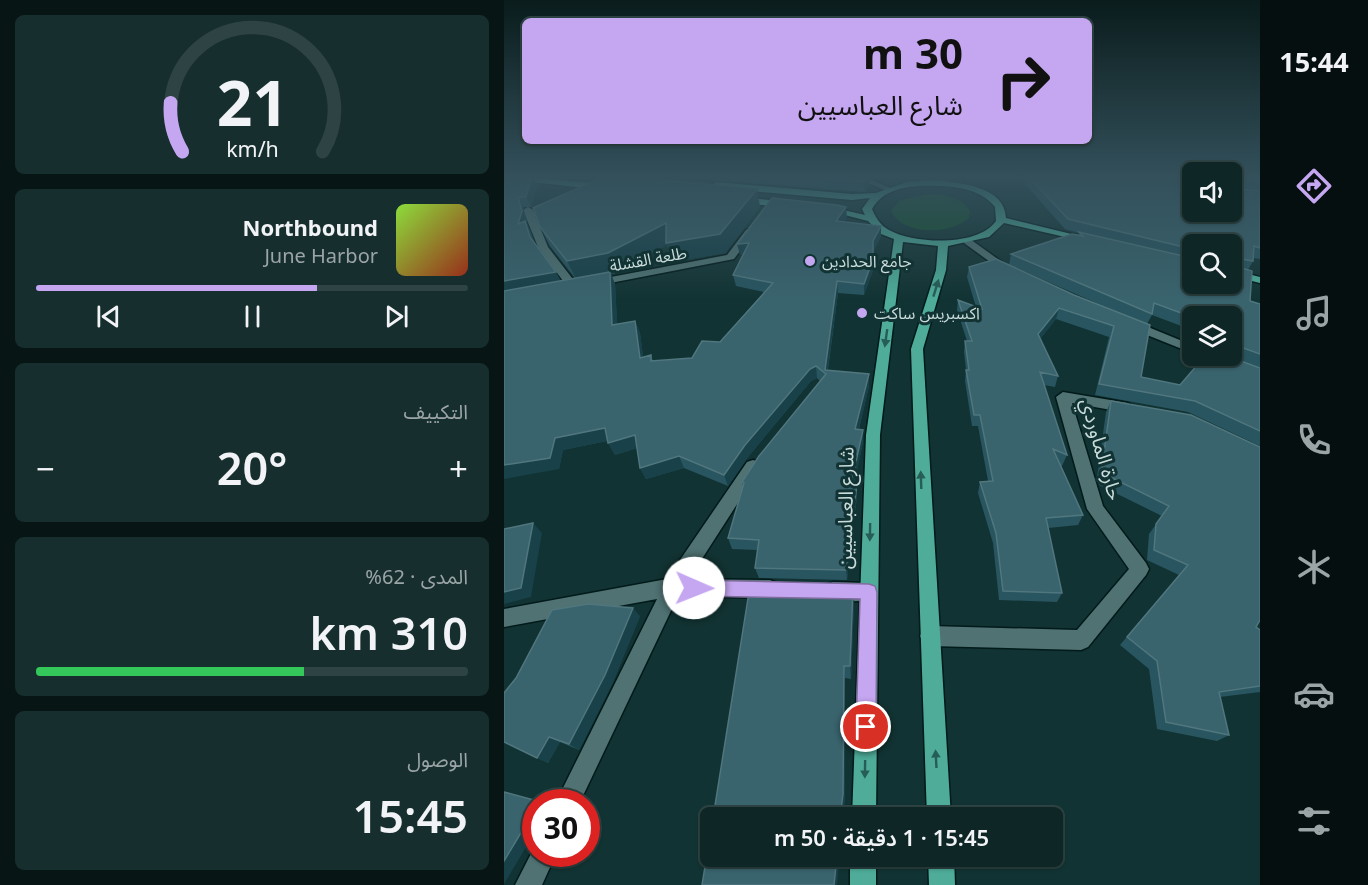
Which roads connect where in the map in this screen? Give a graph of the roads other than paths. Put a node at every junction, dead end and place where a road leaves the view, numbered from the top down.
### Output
1 (531, 217) edge
2 (760, 217) edge
3 (864, 217) edge
4 (868, 218) joint
5 (1002, 220) joint
6 (899, 238) junction
7 (968, 241) junction
8 (1103, 243) edge
9 (943, 244) junction
10 (1242, 276) edge
11 (1024, 278) edge
12 (1260, 280) edge
13 (1115, 318) edge
14 (1182, 345) edge
15 (1143, 411) edge
16 (762, 454) edge
17 (673, 587) junction
18 (791, 590) edge
19 (813, 590) edge
20 (869, 592) junction
21 (504, 618) edge
22 (930, 636) junction
23 (574, 789) edge
24 (864, 807) edge
25 (938, 807) edge
26 (537, 867) edge
27 (863, 867) edge
28 (941, 867) edge
29 (528, 885) edge
30 (862, 885) edge
31 (942, 885) edge

1 - 2 street, طلعة القشلة
3 - 4 main road
4 - 6 main road
5 - 7 main road
5 - 8 main road
6 - 9 main road
6 -> 20 main road, شارع العباسيين
7 - 9 main road
7 - 11 street
22 -> 9 main road
10 - 12 main road
13 - 14 street
15 - 22 street, حارة الماوردي
16 - 17 street
17 - 18 street
17 - 21 street
17 - 23 street
19 - 20 street
20 -> 24 main road, شارع العباسيين
25 -> 22 main road
26 - 29 street
27 - 30 main road
28 - 31 main road

